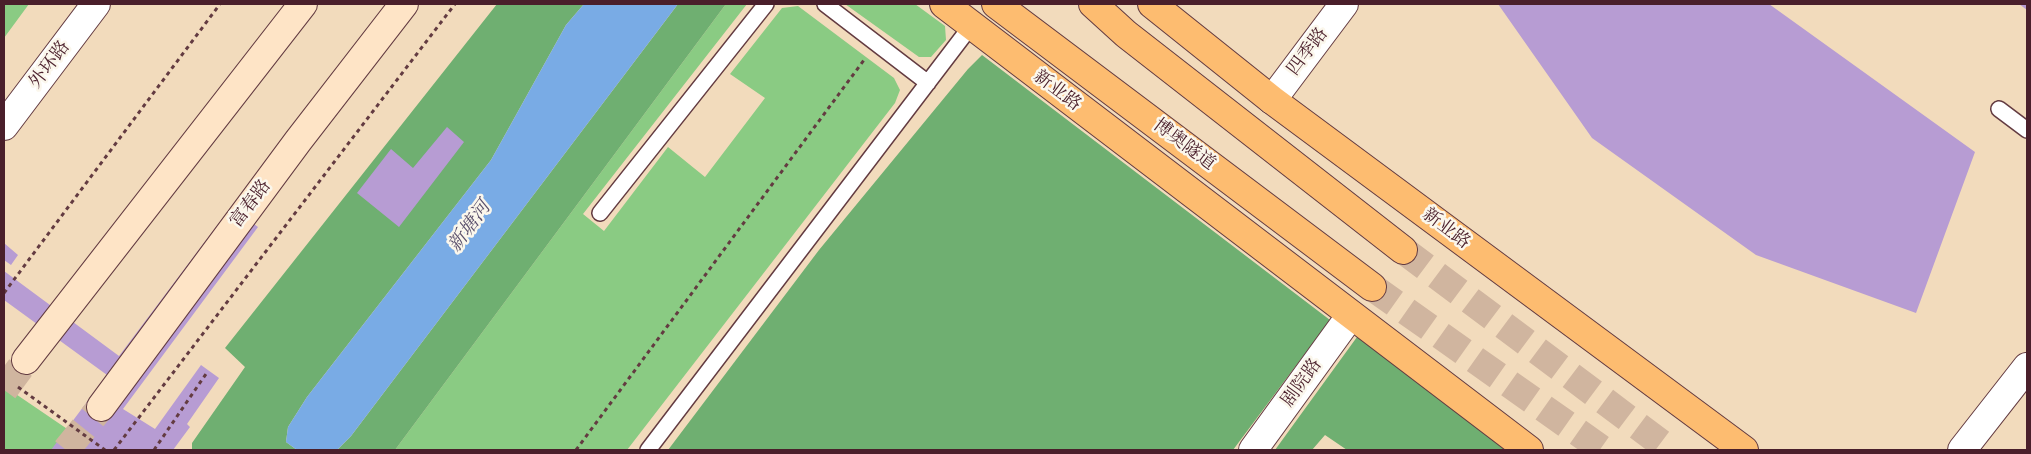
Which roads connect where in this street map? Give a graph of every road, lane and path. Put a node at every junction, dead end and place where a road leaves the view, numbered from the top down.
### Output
1 (96, 4) edge
2 (220, 4) edge
3 (303, 4) edge
4 (404, 4) edge
5 (455, 4) edge
6 (766, 4) edge
7 (824, 4) edge
8 (944, 4) edge
9 (996, 4) edge
10 (1093, 4) edge
11 (1152, 4) edge
12 (1344, 4) edge
13 (972, 26) junction
14 (877, 44) junction
15 (928, 83) junction
16 (1272, 100) junction
17 (1999, 109) dead end
18 (4, 126) edge
19 (2027, 130) edge
20 (600, 213) dead end
21 (1403, 250) tunnel mouth
22 (1372, 287) tunnel mouth
23 (4, 293) edge
24 (1351, 315) junction
25 (2027, 367) edge
26 (19, 371) joint
27 (208, 371) dead end
28 (101, 407) tunnel mouth
29 (105, 450) edge
30 (114, 450) edge
31 (154, 450) edge
32 (576, 450) edge
33 (648, 450) edge
34 (1253, 450) edge
35 (1529, 450) edge
36 (1744, 450) edge
37 (1962, 450) edge

1 - 18 street, 外环路
2 - 23 path
3 - 26 main road
4 - 28 main road, 富春路
5 - 30 path
6 - 20 lane
7 - 14 lane
8 - 13 main road, 新业路
9 - 22 main road, 博奥隧道
10 - 21 main road
11 - 16 main road, 新业路
12 - 16 street, 四季路
13 - 15 lane
13 - 24 main road, 新业路
14 - 15 lane
14 - 32 path
15 - 33 lane
16 - 36 main road, 新业路
17 - 19 lane
24 - 34 street, 剧院路
24 - 35 main road, 新业路
25 - 37 street
26 - 29 path
27 - 31 path

